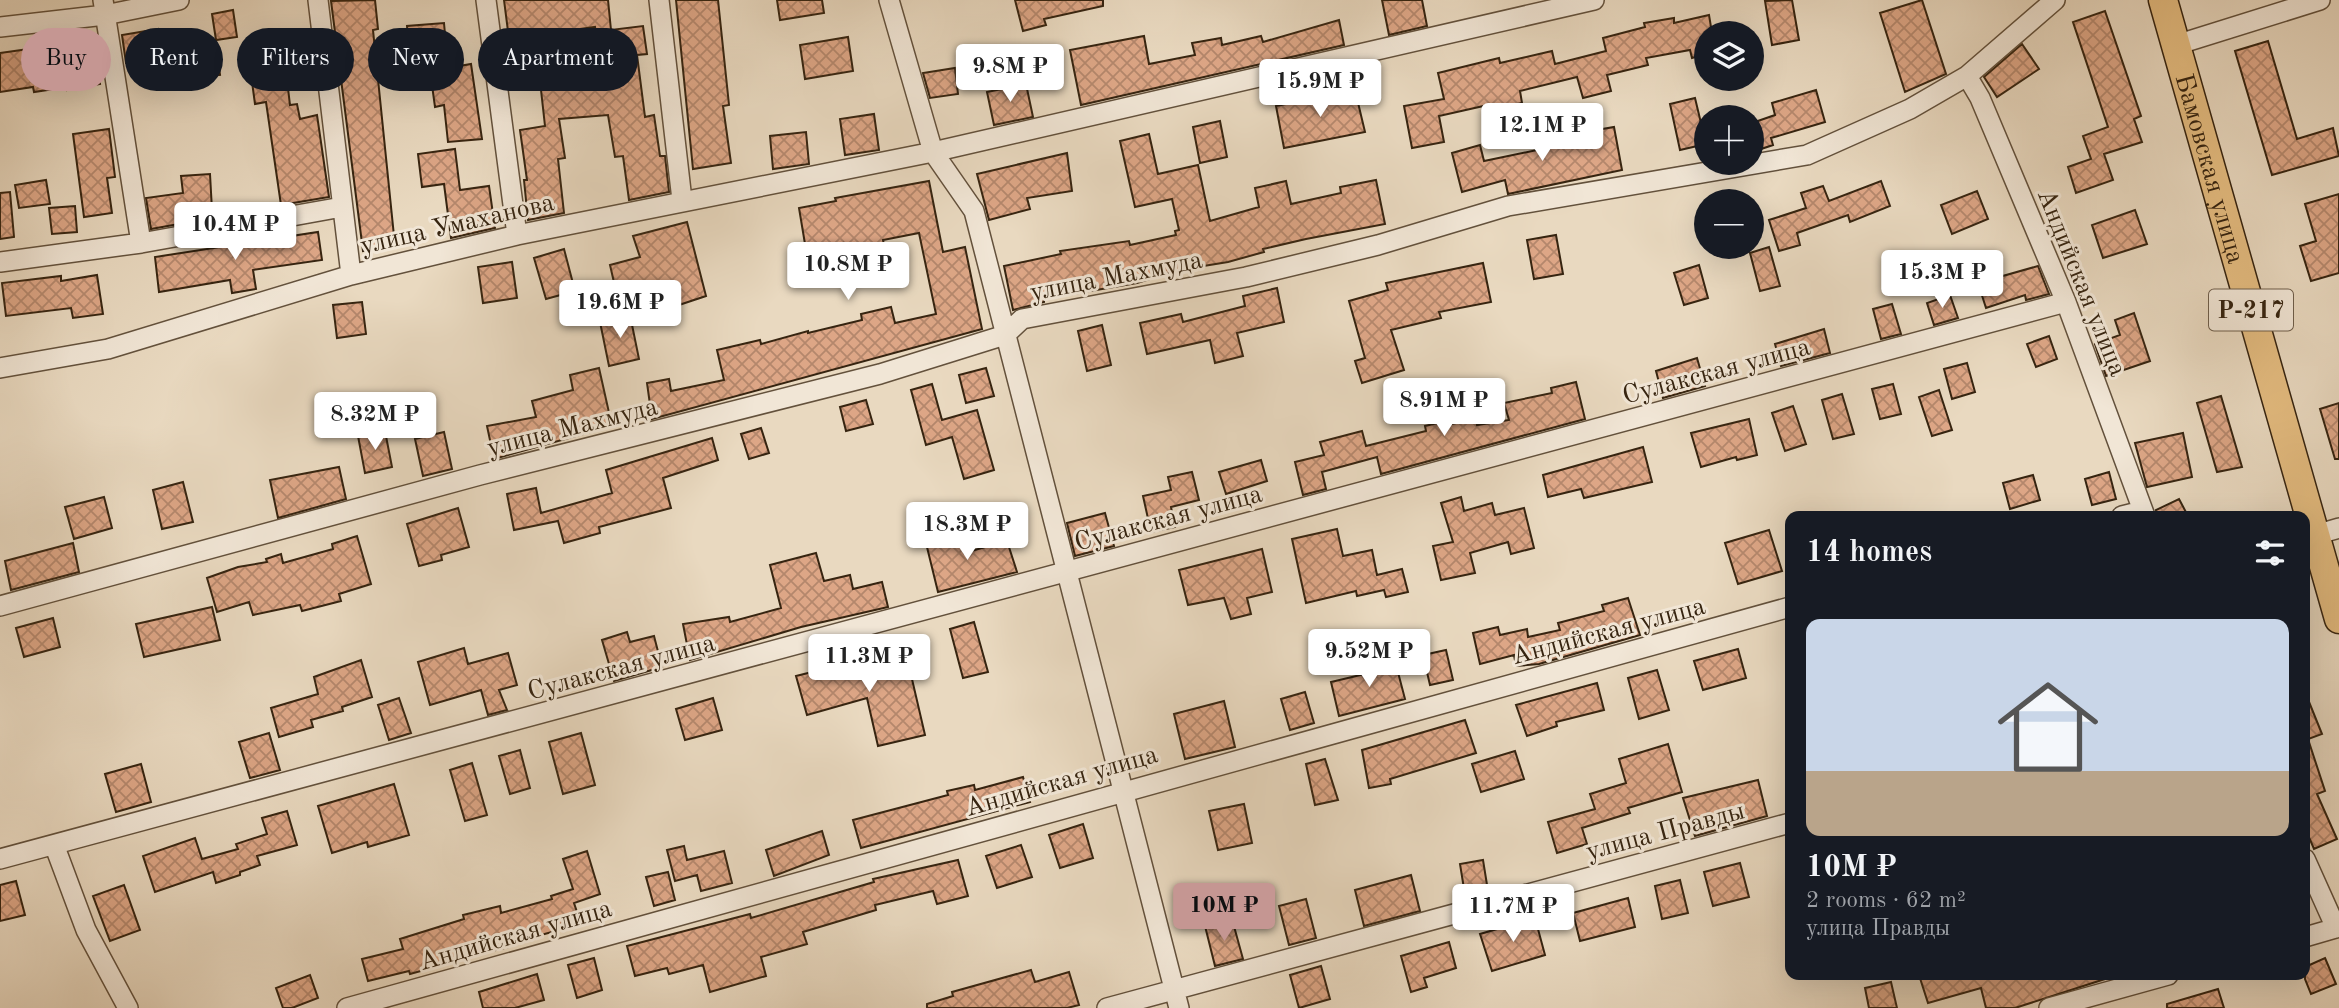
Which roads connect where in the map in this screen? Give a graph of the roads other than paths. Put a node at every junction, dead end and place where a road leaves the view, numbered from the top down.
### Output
1 (179, 0) edge
2 (318, 0) edge
3 (486, 0) edge
4 (659, 0) edge
5 (889, 0) edge
6 (1594, 0) edge
7 (2055, 0) edge
8 (2163, 0) edge
9 (2320, 0) edge
10 (104, 7) edge
11 (0, 27) edge
12 (2176, 45) junction
13 (1967, 76) junction
14 (933, 152) junction
15 (682, 200) junction
16 (342, 206) junction
17 (517, 235) junction
18 (141, 243) junction
19 (0, 262) edge
20 (351, 275) junction
21 (2066, 302) junction
22 (1006, 335) junction
23 (0, 368) edge
24 (2143, 511) edge
25 (2327, 532) edge
26 (1066, 572) junction
27 (0, 606) edge
28 (1785, 608) edge
29 (2339, 619) edge
30 (1121, 791) junction
31 (1785, 824) edge
32 (55, 847) junction
33 (0, 859) edge
34 (2310, 870) edge
35 (2337, 928) edge
36 (2310, 936) edge
37 (2150, 980) edge
38 (1176, 999) edge
39 (128, 1008) edge
40 (347, 1008) edge
41 (1107, 1008) edge
42 (2049, 1008) edge

1 - 10 street
2 - 16 street
3 - 17 street
4 - 15 street
5 - 14 street
6 - 14 street, улица Умаханова
7 - 13 street, улица Махмуда
8 - 12 highway, Бамовская улица / Р-217
9 - 12 street
10 - 11 street
10 - 18 street
12 - 25 highway, Бамовская улица / Р-217
13 - 21 street, Андийская улица
13 - 22 street, улица Махмуда
14 - 15 street, улица Умаханова
14 - 22 street
15 - 17 street, улица Умаханова
16 - 18 street
16 - 20 street
17 - 20 street, улица Умаханова
18 - 19 street
20 - 23 street, улица Умаханова
21 - 24 street, Андийская улица
21 - 26 street, Сулакская улица
22 - 26 street
22 - 27 street, улица Махмуда
25 - 29 highway, Бамовская улица / Р-217
26 - 30 street
26 - 32 street, Сулакская улица
28 - 30 street, Андийская улица
30 - 38 street
30 - 40 street, Андийская улица
31 - 38 street, улица Правды
32 - 33 street, Сулакская улица
32 - 39 street
34 - 35 street
35 - 36 street
37 - 42 street
38 - 41 street, улица Правды

